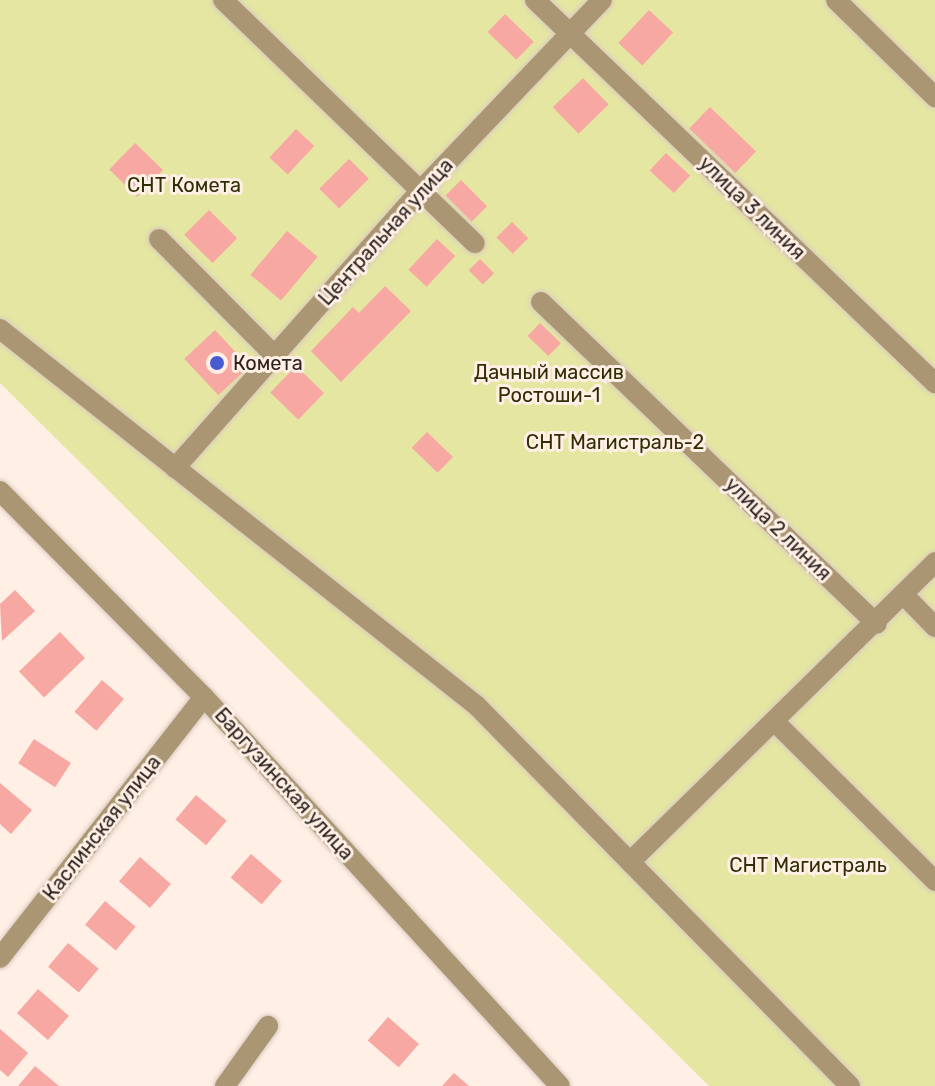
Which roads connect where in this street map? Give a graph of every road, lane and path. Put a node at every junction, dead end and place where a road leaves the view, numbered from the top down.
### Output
1 (223, 0) edge
2 (535, 0) edge
3 (602, 0) edge
4 (836, 0) edge
5 (570, 33) junction
6 (935, 97) edge
7 (422, 189) junction
8 (159, 239) dead end
9 (475, 243) dead end
10 (541, 302) dead end
11 (0, 329) edge
12 (275, 356) junction
13 (935, 383) edge
14 (175, 468) junction
15 (0, 491) edge
16 (935, 562) edge
17 (904, 595) junction
18 (877, 624) junction
19 (935, 627) edge
20 (204, 697) junction
21 (775, 722) junction
22 (630, 862) junction
23 (935, 881) edge
24 (0, 958) edge
25 (268, 1026) dead end
26 (225, 1086) edge
27 (560, 1086) edge
28 (850, 1086) edge

1 - 7 street
2 - 5 street, улица 3 линия
3 - 5 street, Центральная улица
4 - 6 street
5 - 7 street, Центральная улица
5 - 13 street, улица 3 линия
7 - 9 street
7 - 12 street, Центральная улица
8 - 12 street
10 - 18 street, улица 2 линия
11 - 14 street
12 - 14 street, Центральная улица
14 - 22 street
15 - 20 street, Баргузинская улица
16 - 17 street
17 - 18 street
17 - 19 street
18 - 21 street
20 - 24 street, Каслинская улица
20 - 27 street, Баргузинская улица
21 - 22 street
21 - 23 street
22 - 28 street
25 - 26 street

